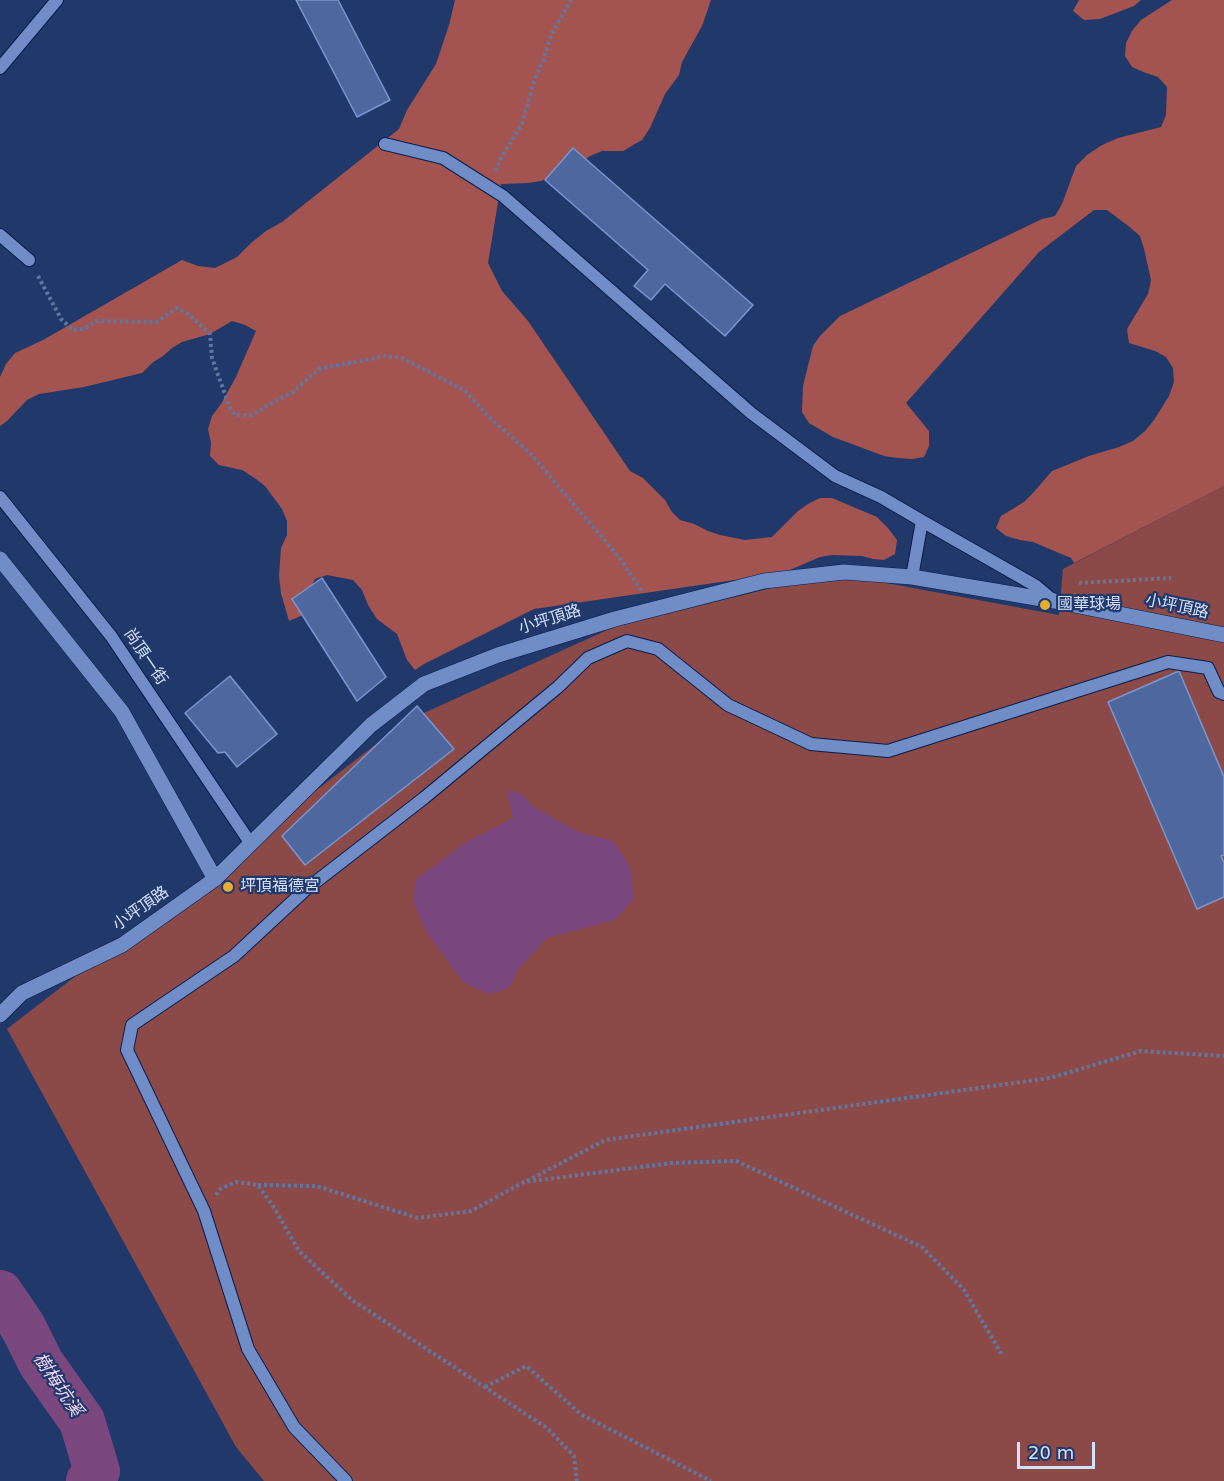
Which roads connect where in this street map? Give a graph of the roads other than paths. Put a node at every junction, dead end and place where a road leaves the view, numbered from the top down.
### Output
1 (57, 0) edge
2 (0, 68) edge
3 (386, 144) dead end
4 (0, 235) edge
5 (29, 260) road end
6 (0, 497) edge
7 (922, 521) junction
8 (0, 559) edge
9 (912, 577) junction
10 (1054, 601) junction
11 (1224, 635) edge
12 (1222, 697) edge
13 (251, 844) junction
14 (215, 879) junction
15 (0, 1015) edge
16 (346, 1481) edge

1 - 2 lane
3 - 7 lane
4 - 5 lane
6 - 13 lane, 尚頂一街
7 - 9 lane
7 - 10 lane
8 - 14 street
9 - 10 street, 小坪頂路
9 - 13 street, 小坪頂路
10 - 11 street, 小坪頂路
12 - 16 lane
13 - 14 street, 小坪頂路
14 - 15 street, 小坪頂路

